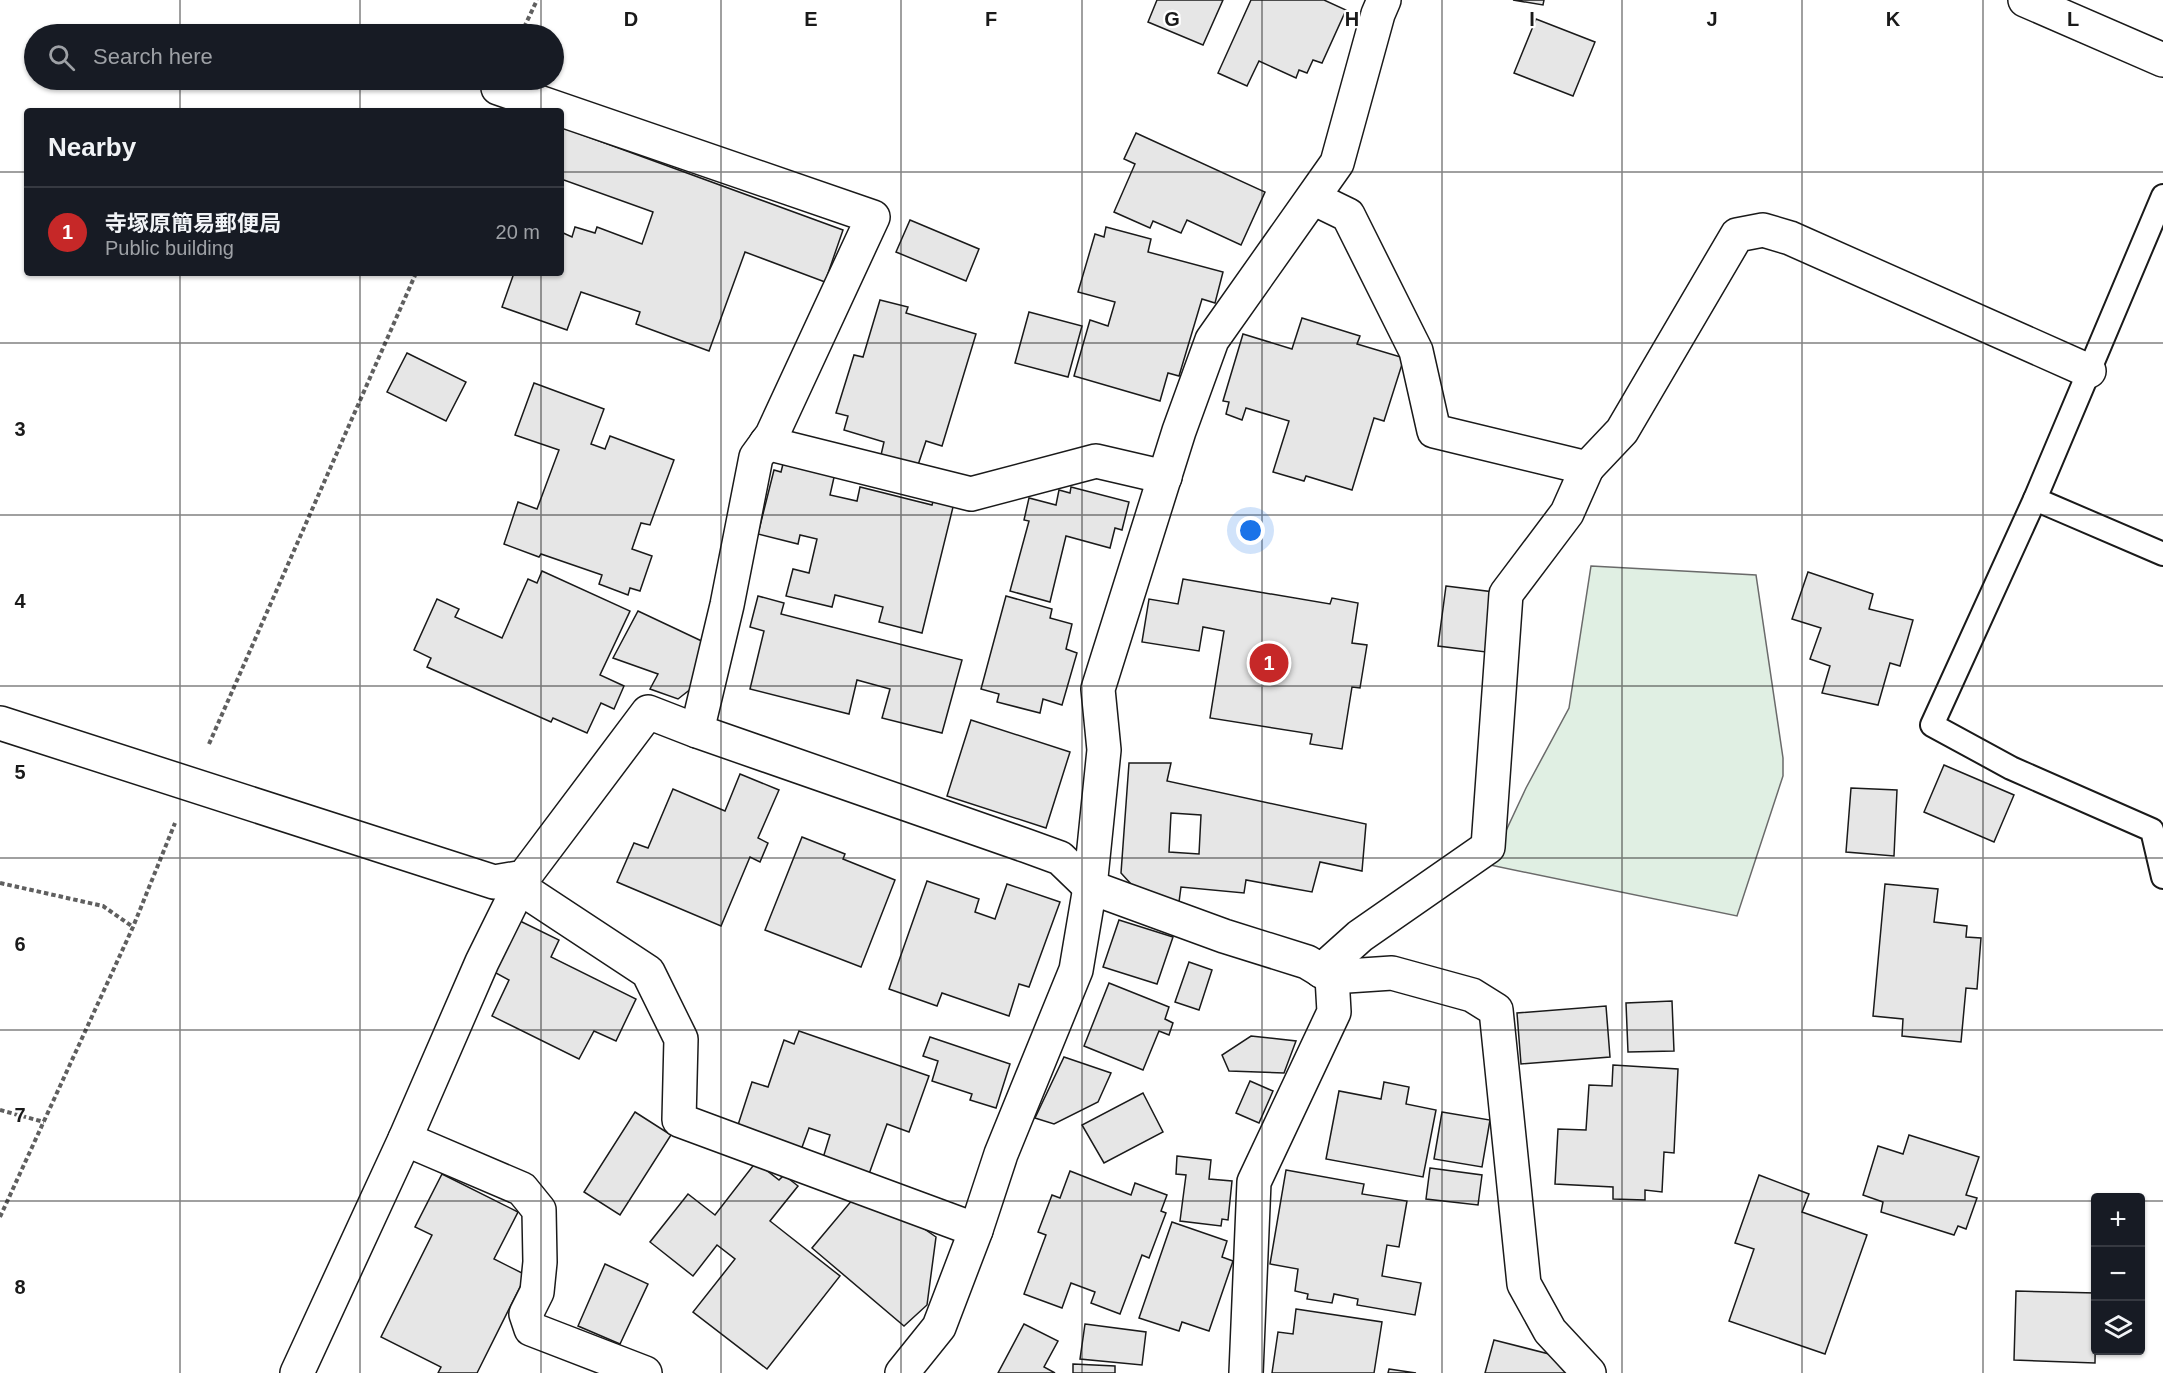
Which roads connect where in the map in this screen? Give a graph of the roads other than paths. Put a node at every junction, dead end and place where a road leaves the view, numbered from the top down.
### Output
1 (1384, 0) edge
2 (2025, 0) edge
3 (2163, 60) edge
4 (504, 90) edge
5 (556, 108) edge
6 (564, 111) edge
7 (2163, 196) edge
8 (1313, 198) junction
9 (2089, 371) junction
10 (766, 443) junction
11 (1587, 468) junction
12 (1165, 477) junction
13 (2036, 499) junction
14 (2163, 554) edge
15 (0, 723) edge
16 (697, 731) junction
17 (2163, 877) edge
18 (522, 882) junction
19 (1090, 887) junction
20 (1326, 974) junction
21 (405, 1139) junction
22 (976, 1230) junction
23 (297, 1373) edge
24 (645, 1373) edge
25 (902, 1373) edge
26 (1246, 1373) edge
27 (1588, 1373) edge

1 - 8 street
2 - 3 street
4 - 5 street
6 - 10 street
7 - 9 lane
8 - 11 street
8 - 12 street
9 - 11 street
9 - 13 lane
10 - 12 street
10 - 16 street
11 - 20 street
12 - 19 street
13 - 14 lane
13 - 17 lane
15 - 18 street
16 - 18 street
16 - 19 street
18 - 21 street
18 - 22 street
19 - 20 street
19 - 22 street
20 - 26 street
20 - 27 street
21 - 23 street
21 - 24 street
22 - 25 street

